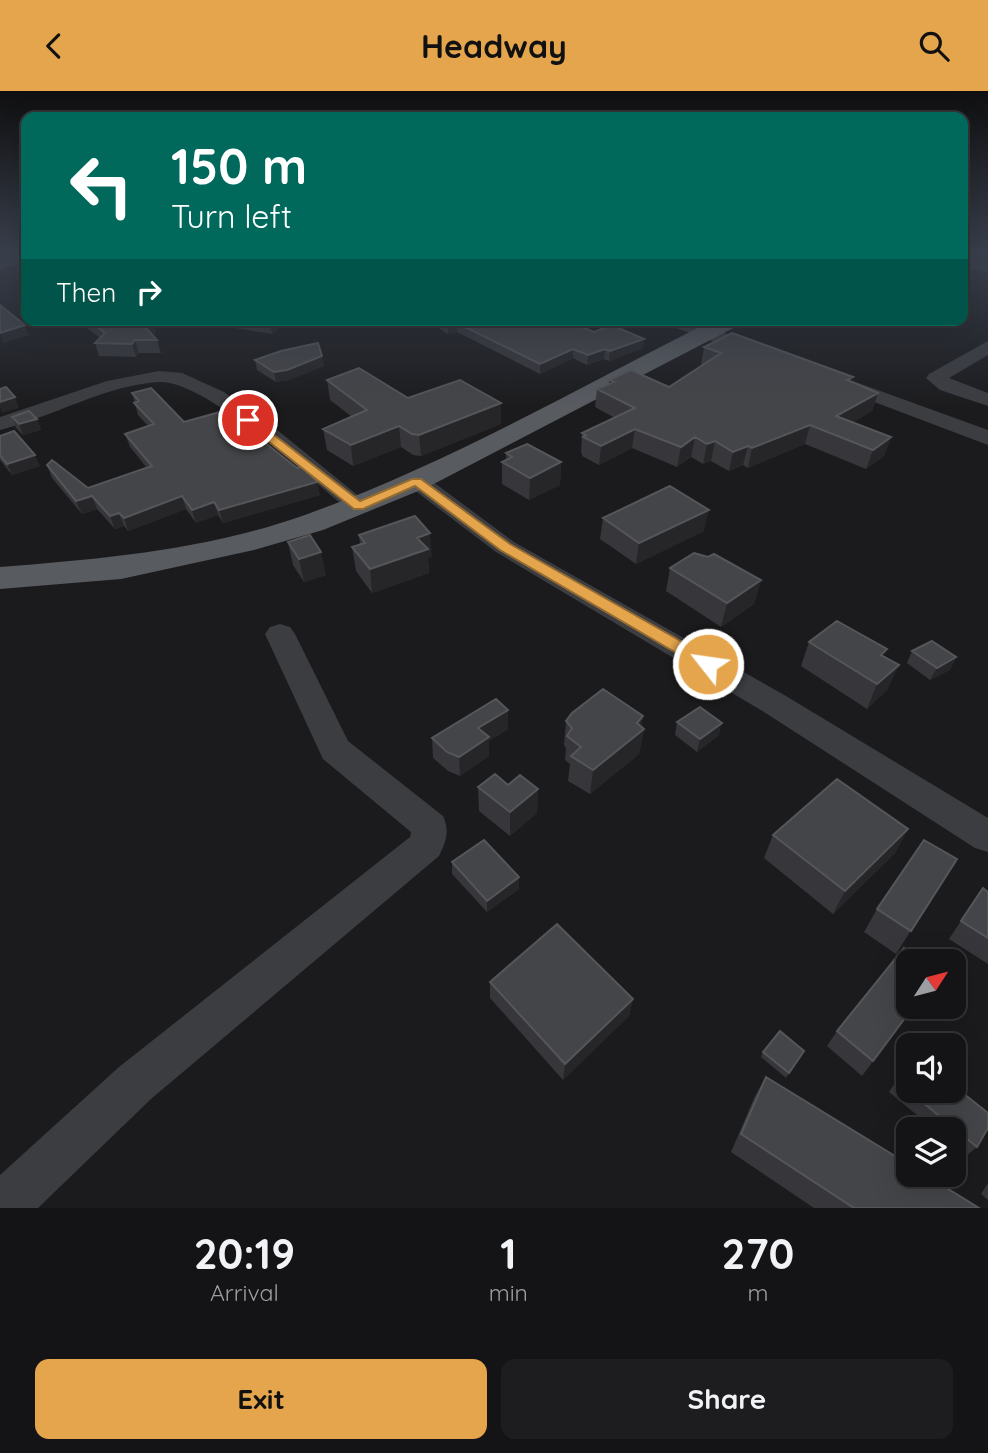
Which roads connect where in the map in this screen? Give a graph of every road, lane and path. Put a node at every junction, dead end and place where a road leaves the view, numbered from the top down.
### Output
1 (706, 329) edge
2 (988, 347) edge
3 (779, 359) edge
4 (818, 374) edge
5 (988, 400) edge
6 (0, 424) edge
7 (988, 439) edge
8 (417, 481) junction
9 (359, 506) junction
10 (0, 578) edge
11 (280, 634) dead end
12 (988, 837) edge
13 (7, 1208) edge

1 - 3 street
1 - 8 main road
2 - 5 street
4 - 7 street
6 - 9 street
8 - 9 main road
8 - 12 street
9 - 10 main road
11 - 13 street

